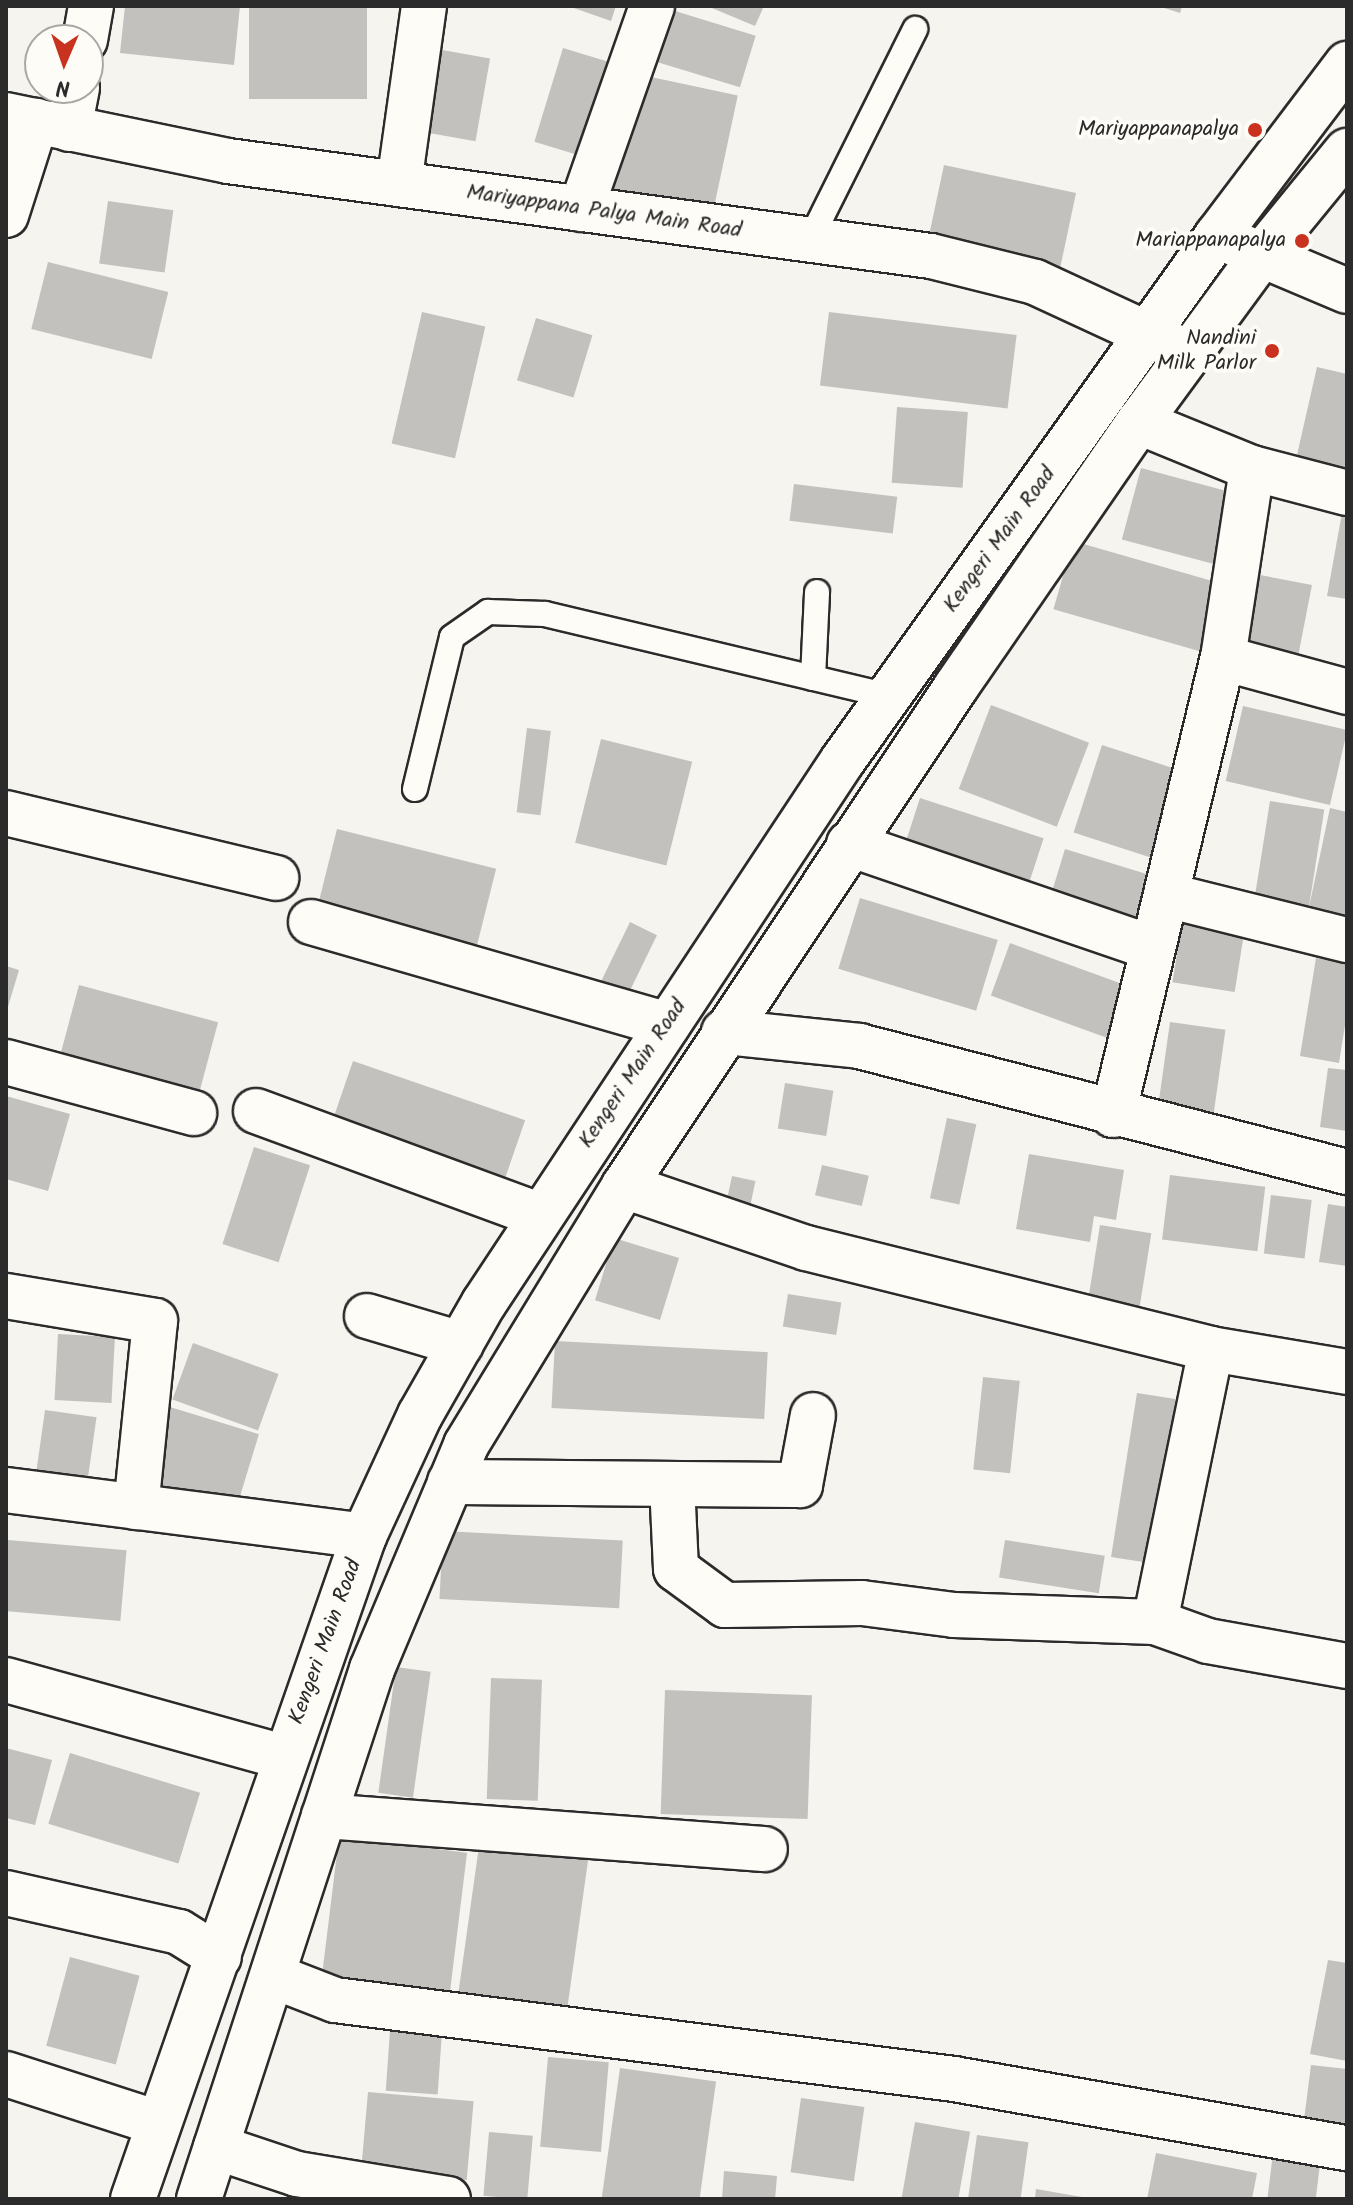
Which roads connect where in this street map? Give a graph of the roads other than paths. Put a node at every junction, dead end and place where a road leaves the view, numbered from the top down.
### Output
1 (424, 6) edge
2 (652, 6) edge
3 (915, 29) dead end
4 (1347, 64) edge
5 (47, 113) edge
6 (1347, 151) edge
7 (399, 184) junction
8 (581, 209) junction
9 (6, 215) edge
10 (1217, 236) junction
11 (810, 240) junction
12 (1261, 256) junction
13 (1347, 291) edge
14 (1147, 332) junction
15 (1189, 354) junction
16 (1139, 422) junction
17 (1252, 468) junction
18 (1347, 493) edge
19 (817, 592) dead end
20 (1223, 658) junction
21 (813, 678) junction
22 (1347, 692) edge
23 (890, 696) junction
24 (415, 789) dead end
25 (6, 813) edge
26 (849, 844) junction
27 (276, 878) dead end
28 (1166, 895) junction
29 (311, 922) dead end
30 (1347, 940) edge
31 (1153, 948) junction
32 (667, 1025) junction
33 (724, 1032) junction
34 (6, 1062) edge
35 (256, 1111) dead end
36 (194, 1113) dead end
37 (1113, 1115) junction
38 (1347, 1172) edge
39 (624, 1186) junction
40 (539, 1215) junction
41 (6, 1296) edge
42 (367, 1316) dead end
43 (461, 1344) junction
44 (1211, 1349) junction
45 (1347, 1372) edge
46 (813, 1415) dead end
47 (450, 1482) junction
48 (672, 1484) junction
49 (6, 1490) edge
50 (136, 1507) junction
51 (364, 1536) junction
52 (1155, 1622) junction
53 (1347, 1666) edge
54 (6, 1680) edge
55 (284, 1757) junction
56 (324, 1816) junction
57 (765, 1849) dead end
58 (6, 1893) edge
59 (219, 1957) junction
60 (273, 1976) junction
61 (6, 2074) edge
62 (158, 2123) junction
63 (216, 2147) junction
64 (1347, 2148) edge
65 (314, 2187) edge
66 (133, 2199) edge
67 (199, 2199) edge
68 (448, 2199) edge

1 - 7 street
2 - 8 street
3 - 11 lane
4 - 10 street, Kengeri Main Road
5 - 7 street, Mariyappana Palya Main Road
5 - 9 street
6 - 12 street, Kengeri Main Road
7 - 8 street, Mariyappana Palya Main Road
8 - 11 street, Mariyappana Palya Main Road
10 - 12 street
10 - 14 street, Kengeri Main Road
11 - 14 street, Mariyappana Palya Main Road
12 - 13 street
12 - 15 street, Kengeri Main Road
14 - 15 street, Mariyappana Palya Main Road
14 - 23 street, Kengeri Main Road
15 - 16 street, Kengeri Main Road
16 - 17 street
16 - 26 street, Kengeri Main Road
17 - 18 street
17 - 20 street
19 - 21 lane
20 - 22 street
20 - 28 street
21 - 23 lane
21 - 24 lane
23 - 32 street, Kengeri Main Road
25 - 27 street
26 - 31 street
26 - 33 street, Kengeri Main Road
28 - 30 street
28 - 31 street
29 - 32 street
31 - 37 street
32 - 40 street, Kengeri Main Road
33 - 37 street
33 - 39 street, Kengeri Main Road
34 - 36 street
35 - 40 street
37 - 38 street
39 - 44 street
39 - 47 street, Kengeri Main Road
40 - 43 street, Kengeri Main Road
41 - 50 street
42 - 43 street
43 - 51 street, Kengeri Main Road
44 - 45 street
44 - 52 street
46 - 48 street
47 - 48 street
47 - 56 street, Kengeri Main Road
48 - 52 street
49 - 50 street
50 - 51 street
51 - 55 street, Kengeri Main Road
52 - 53 street
54 - 55 street
55 - 59 street, Kengeri Main Road
56 - 57 street
56 - 60 street, Kengeri Main Road
58 - 59 street
59 - 62 street, Kengeri Main Road
60 - 63 street, Kengeri Main Road
60 - 64 street
61 - 62 street
62 - 66 street, Kengeri Main Road
63 - 65 street
63 - 67 street, Kengeri Main Road
65 - 68 street

